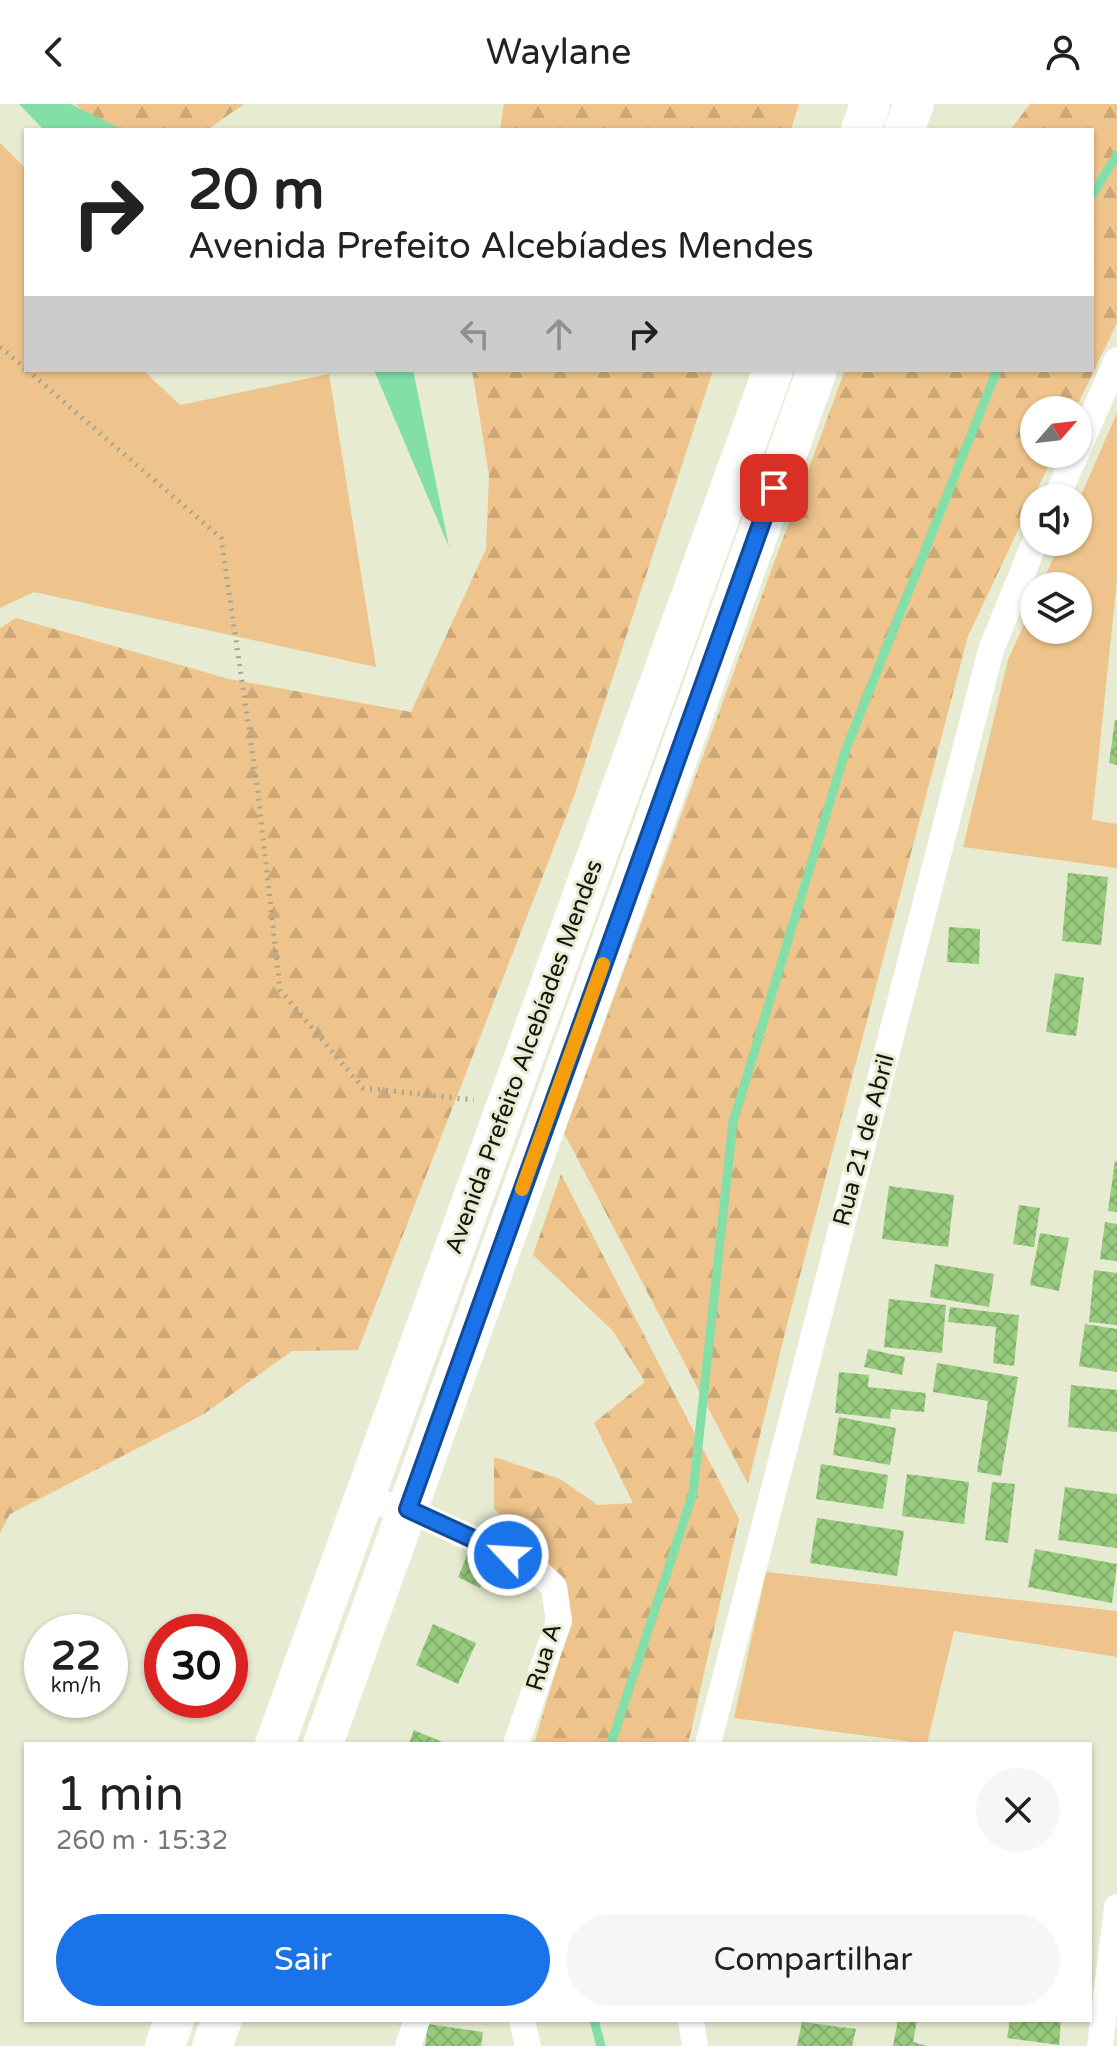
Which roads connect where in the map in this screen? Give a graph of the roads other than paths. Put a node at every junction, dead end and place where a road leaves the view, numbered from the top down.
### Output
1 (870, 104) edge
2 (914, 104) edge
3 (862, 128) edge
4 (905, 128) edge
5 (1117, 360) edge
6 (772, 372) edge
7 (816, 372) edge
8 (1092, 418) edge
9 (1029, 556) edge
10 (364, 1500) junction
11 (408, 1509) junction
12 (276, 1742) edge
13 (324, 1742) edge
14 (517, 1742) edge
15 (709, 1742) edge
16 (1117, 1907) edge
17 (173, 2022) edge
18 (221, 2022) edge
19 (416, 2022) edge
20 (522, 2022) edge
21 (691, 2022) edge
22 (165, 2046) edge
23 (212, 2046) edge
24 (408, 2046) edge
25 (528, 2046) edge
26 (695, 2046) edge
27 (1100, 2046) edge

1 - 3 main road
2 - 4 main road
5 - 8 street
6 - 10 main road, Avenida Prefeito Alcebíades Mendes
7 - 11 main road, Avenida Prefeito Alcebíades Mendes
9 - 15 street, Rua 21 de Abril
10 - 11 street, Rua A
10 - 12 main road, Avenida Prefeito Alcebíades Mendes
11 - 13 main road, Avenida Prefeito Alcebíades Mendes
11 - 14 street, Rua A
16 - 27 street
17 - 22 main road
18 - 23 main road
19 - 24 street
20 - 25 street
21 - 26 street

